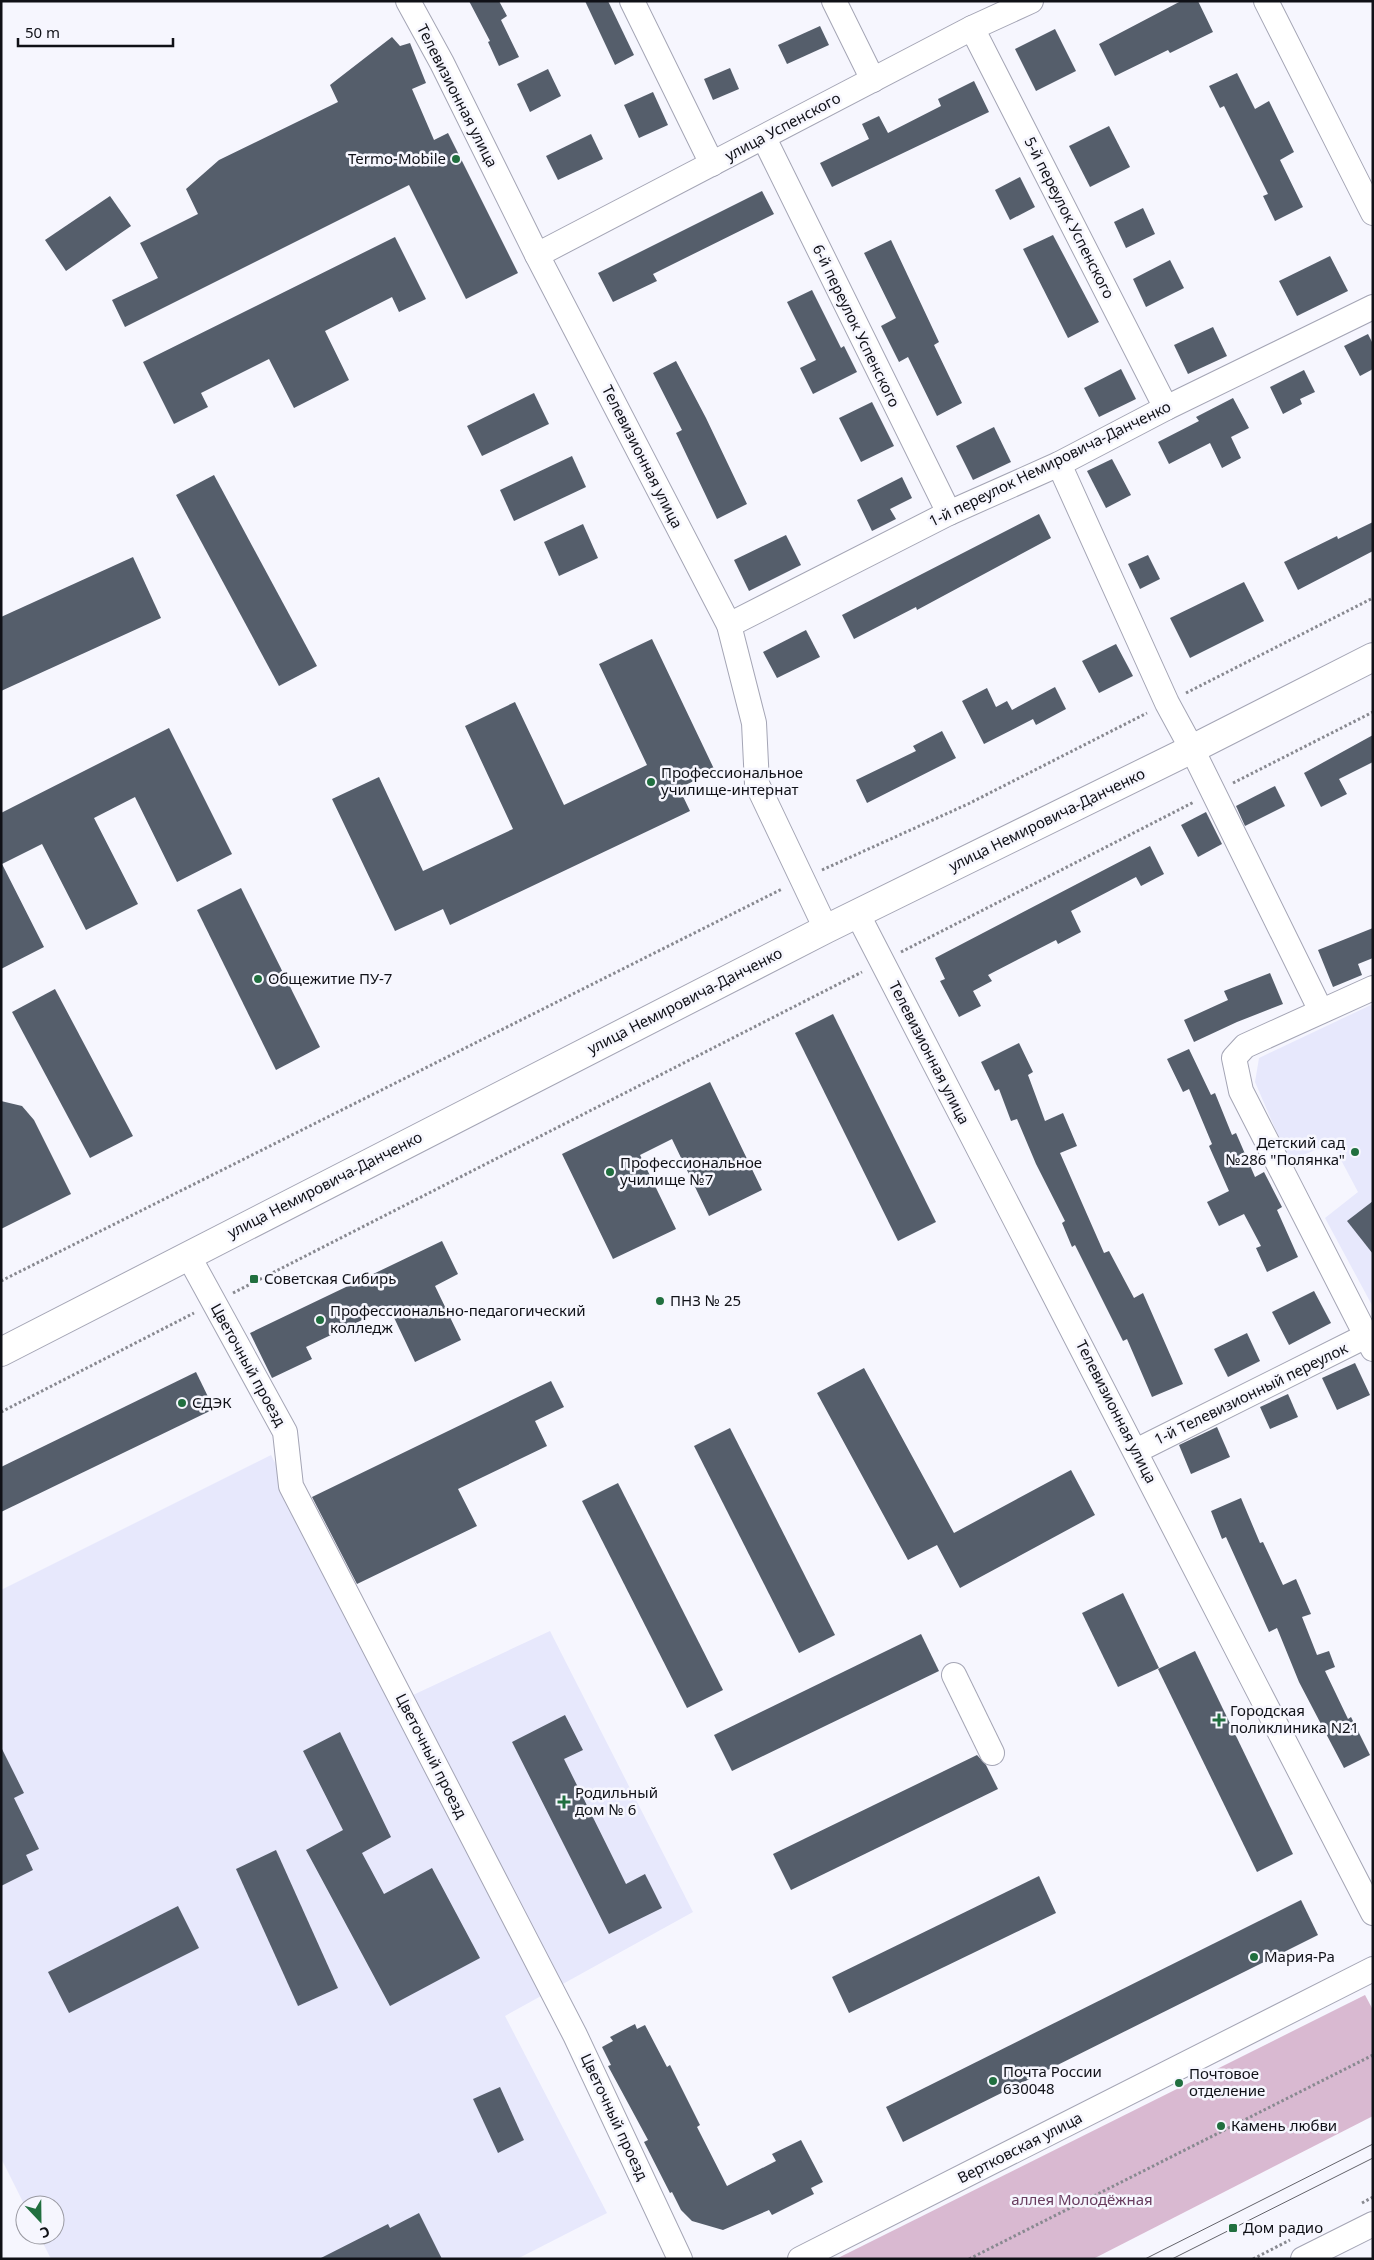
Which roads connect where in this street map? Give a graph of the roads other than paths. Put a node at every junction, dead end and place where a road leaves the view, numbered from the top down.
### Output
1 (408, 1) edge
2 (632, 1) edge
3 (834, 1) edge
4 (1266, 1) edge
5 (1030, 2) edge
6 (972, 28) junction
7 (874, 80) junction
8 (764, 138) junction
9 (712, 164) junction
10 (1373, 213) edge
11 (538, 255) junction
12 (1373, 307) edge
13 (1166, 408) junction
14 (1060, 464) junction
15 (949, 514) junction
16 (729, 625) junction
17 (1373, 657) edge
18 (1192, 749) junction
19 (857, 913) junction
20 (826, 929) junction
21 (1373, 988) edge
22 (1321, 1011) junction
23 (188, 1254) junction
24 (1371, 1340) edge
25 (1, 1352) edge
26 (1136, 1451) junction
27 (954, 1675) dead end
28 (992, 1753) dead end
29 (1373, 1913) edge
30 (1373, 1968) edge
31 (1373, 2224) edge
32 (680, 2259) edge
33 (800, 2259) edge
34 (1303, 2259) edge

1 - 11 street, Телевизионная улица
2 - 9 street
3 - 7 street
4 - 10 street
5 - 6 street, улица Успенского
6 - 7 street, улица Успенского
6 - 13 street, 5-й переулок Успенского
7 - 8 street, улица Успенского
8 - 9 street, улица Успенского
8 - 15 street, 6-й переулок Успенского
9 - 11 street, улица Успенского
11 - 16 street, Телевизионная улица
12 - 13 street, 1-й переулок Немировича-Данченко
13 - 14 street, 1-й переулок Немировича-Данченко
14 - 15 street, 1-й переулок Немировича-Данченко
14 - 18 street
15 - 16 street, 1-й переулок Немировича-Данченко
16 - 20 street, Телевизионная улица
17 - 18 main road, улица Немировича-Данченко
18 - 19 main road, улица Немировича-Данченко
18 - 22 street
19 - 20 main road, улица Немировича-Данченко
19 - 26 street, Телевизионная улица
20 - 23 main road, улица Немировича-Данченко
21 - 22 street, 1-й Телевизионный переулок
22 - 24 street, 1-й Телевизионный переулок
23 - 25 main road, улица Немировича-Данченко
23 - 32 street, Цветочный проезд
24 - 26 street, 1-й Телевизионный переулок
26 - 29 street, Телевизионная улица
27 - 28 street
30 - 33 street, Вертковская улица
31 - 34 street

